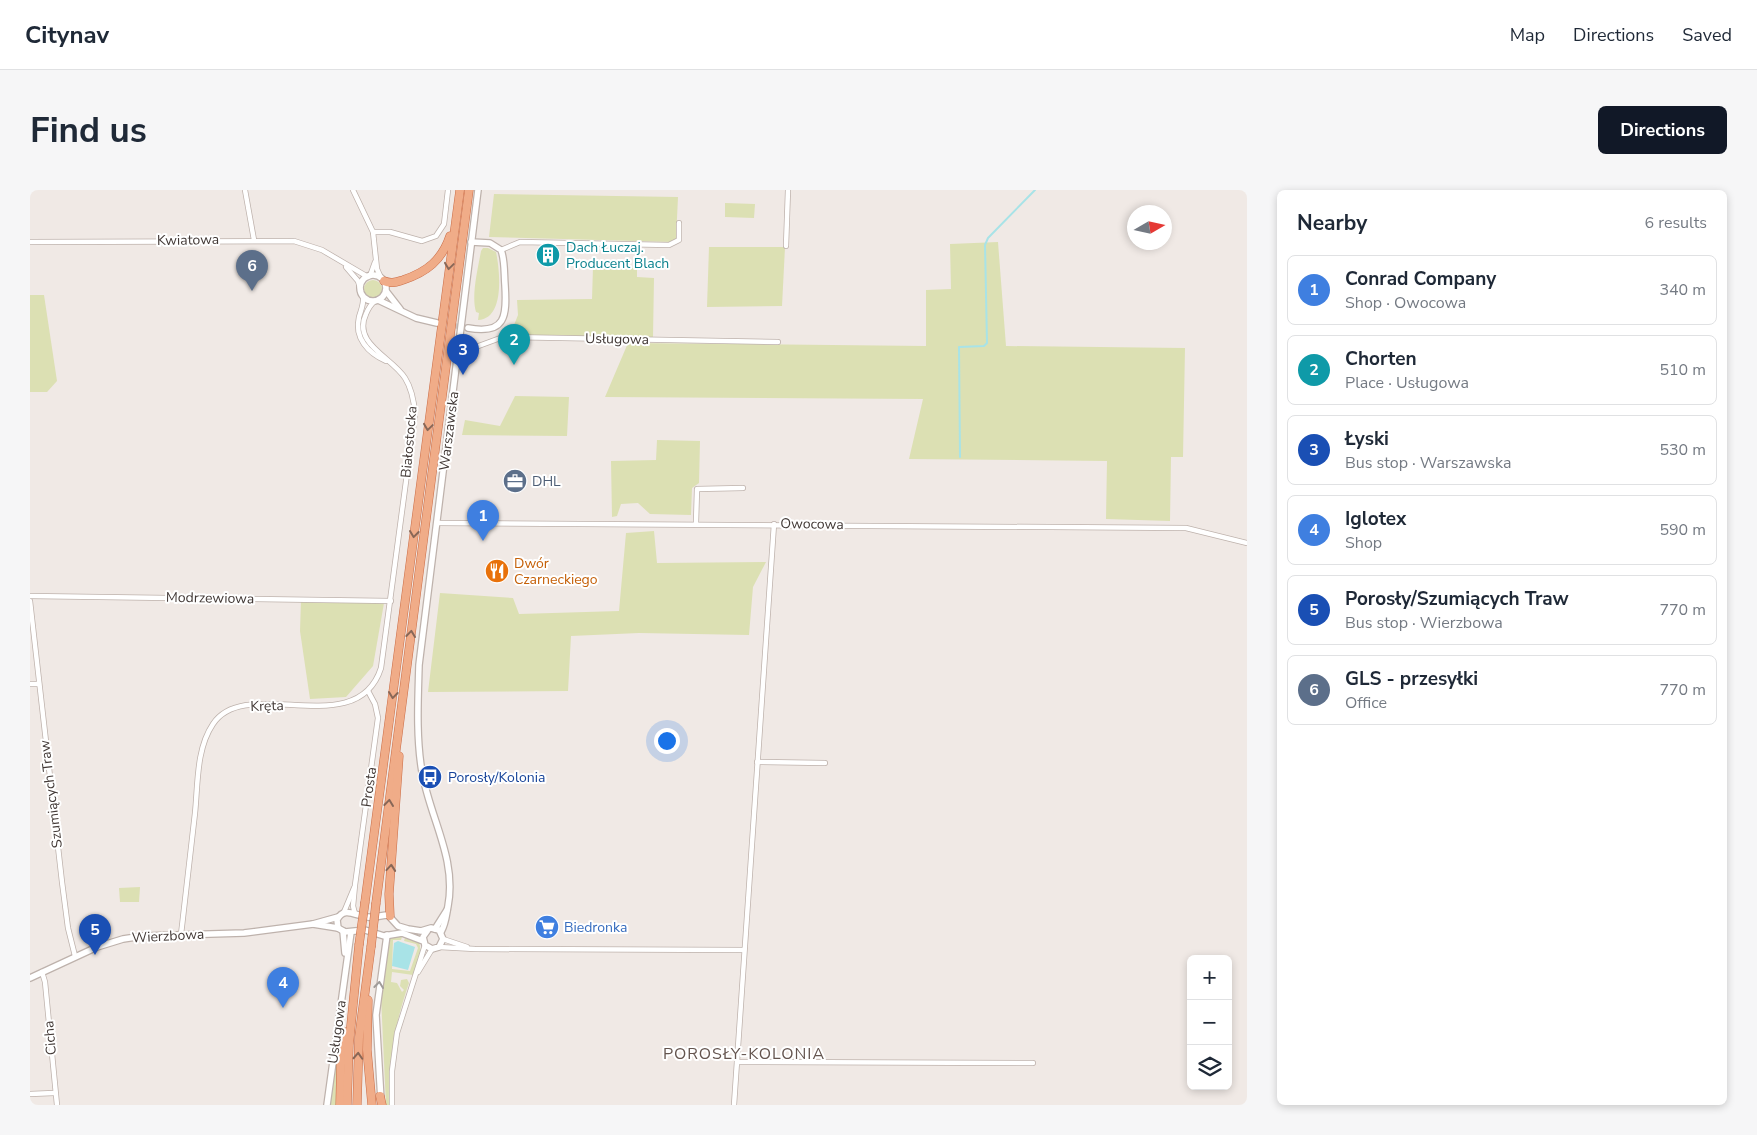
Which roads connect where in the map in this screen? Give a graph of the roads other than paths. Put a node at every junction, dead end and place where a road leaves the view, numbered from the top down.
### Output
1 (245, 190) edge
2 (353, 190) edge
3 (448, 190) edge
4 (460, 190) edge
5 (469, 190) edge
6 (478, 190) edge
7 (788, 190) edge
8 (456, 217) junction
9 (679, 223) dead end
10 (372, 232) junction
11 (254, 240) junction
12 (30, 242) edge
13 (471, 242) junction
14 (786, 246) dead end
15 (501, 250) junction
16 (376, 259) junction
17 (341, 262) junction
18 (369, 276) junction
19 (383, 280) junction
20 (386, 291) junction
21 (362, 294) junction
22 (376, 301) junction
23 (405, 314) junction
24 (437, 323) tunnel mouth
25 (468, 328) tunnel mouth
26 (778, 342) dead end
27 (458, 351) junction
28 (392, 364) junction
29 (743, 488) dead end
30 (438, 523) junction
31 (696, 523) junction
32 (774, 524) junction
33 (1247, 543) edge
34 (30, 596) edge
35 (30, 601) edge
36 (391, 601) junction
37 (31, 622) edge
38 (30, 684) edge
39 (39, 684) junction
40 (368, 691) junction
41 (399, 722) junction
42 (758, 762) junction
43 (825, 763) dead end
44 (355, 885) junction
45 (344, 912) junction
46 (355, 914) junction
47 (338, 917) junction
48 (393, 920) junction
49 (313, 924) junction
50 (340, 930) junction
51 (428, 930) junction
52 (438, 930) junction
53 (351, 932) junction
54 (181, 934) junction
55 (390, 934) junction
56 (443, 939) junction
57 (424, 943) junction
58 (439, 947) junction
59 (432, 949) junction
60 (471, 949) junction
61 (744, 950) junction
62 (75, 956) junction
63 (346, 960) junction
64 (369, 965) junction
65 (42, 972) junction
66 (416, 976) junction
67 (30, 978) edge
68 (353, 996) junction
69 (737, 1062) junction
70 (1033, 1063) dead end
71 (54, 1093) junction
72 (30, 1094) edge
73 (380, 1096) joint
74 (57, 1105) edge
75 (327, 1105) edge
76 (340, 1105) edge
77 (347, 1105) edge
78 (357, 1105) edge
79 (372, 1105) edge
80 (381, 1105) edge
81 (392, 1105) edge
82 (734, 1105) edge

1 - 11 street
2 - 10 street
3 - 10 street
4 - 8 highway
41 -> 5 highway
6 - 13 street, Warszawska
7 - 14 street
8 - 19 highway
8 -> 68 highway, bridge
9 - 15 street
10 - 16 street
11 - 12 street, Kwiatowa
11 - 17 street, Kwiatowa
13 - 15 street
13 - 27 street, Warszawska
15 - 25 street
16 - 18 street
16 - 19 street
17 - 18 street, Kwiatowa
17 - 21 street, Kwiatowa
18 - 19 street
18 - 21 street
19 - 20 street
20 - 22 street
20 - 23 street
21 - 22 street
21 - 28 street, Białostocka
22 - 23 street
22 - 28 street, Białostocka
23 - 24 street
26 - 27 street, Usługowa
27 - 30 street, Warszawska
28 - 36 street, Białostocka
29 - 31 street
30 - 31 street, Owocowa
30 - 52 street, Warszawska
31 - 32 street, Owocowa
32 - 33 street, Owocowa
32 - 42 street
34 - 36 street, Modrzewiowa
35 - 37 street, Szumiących Traw
36 - 40 street
37 - 39 street, Szumiących Traw
38 - 39 street
39 - 62 street, Szumiących Traw
40 - 44 street, Prosta
40 - 54 street, Kręta
48 -> 41 highway
64 -> 41 highway, bridge
42 - 43 street
42 - 61 street
44 - 45 street, Prosta
44 - 46 street, Prosta
45 - 46 street
45 - 47 street
46 - 48 street
47 - 49 street, Wierzbowa
47 - 50 street
48 - 51 street
48 - 55 street
49 - 50 street, Wierzbowa
49 - 54 street, Wierzbowa
50 - 53 street, Wierzbowa
50 - 63 street
51 - 52 street
51 - 57 street
52 - 56 street
53 - 55 street, Wierzbowa
53 - 63 street
54 - 62 street, Wierzbowa
55 - 57 street, Wierzbowa
73 -> 55 street
56 - 58 street
56 - 60 street
57 - 59 street
57 - 66 street
58 - 59 street
58 - 60 street
59 - 66 street
60 - 61 street
61 - 69 street
62 - 65 street, Wierzbowa
63 - 75 street, Usługowa
78 -> 64 highway
64 - 79 highway
65 - 67 street, Wierzbowa
65 - 71 street, Cicha
66 - 81 street
68 - 76 highway
68 - 77 highway
69 - 70 street
69 - 82 street
71 - 72 street
71 - 74 street, Cicha
73 - 80 highway

